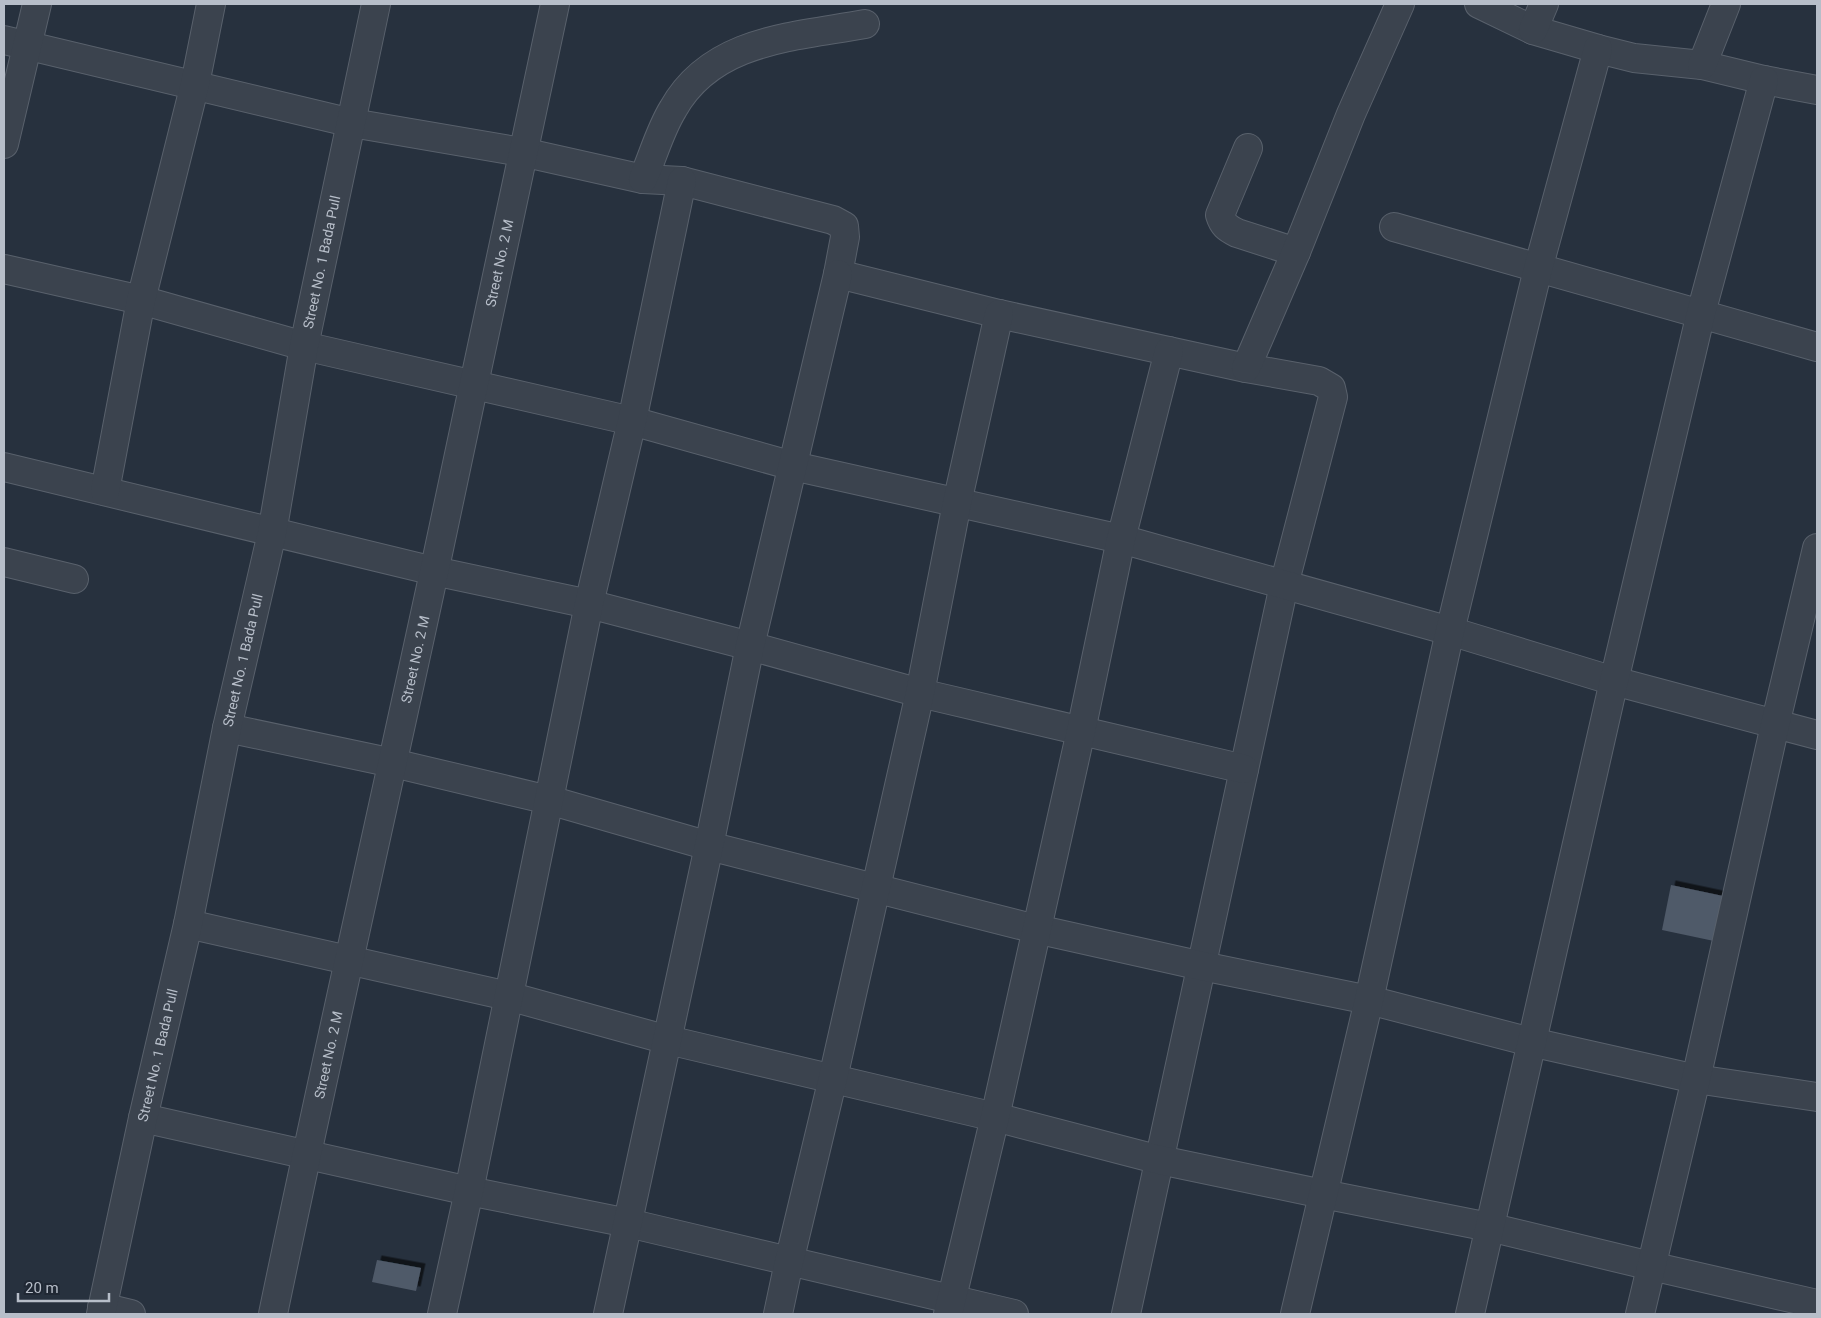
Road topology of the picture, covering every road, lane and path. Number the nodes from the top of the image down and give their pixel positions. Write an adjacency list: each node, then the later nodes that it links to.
1 (37, 4): 11 (street)
2 (211, 4): 15 (street)
3 (376, 4): 17 (street, Street No. 1 Bada Pull)
4 (556, 4): 20 (street, Street No. 2 M)
5 (1400, 4): 24 (street)
6 (1479, 4): 10 (street)
7 (1544, 4): 10 (street)
8 (1726, 4): 13 (street)
9 (865, 24): 21 (street)
10 (1533, 30): 12 (street)
11 (16, 43): 15 (street); 18 (street)
12 (1598, 49): 13 (street); 26 (street)
13 (1702, 65): 14 (street)
14 (1764, 80): 16 (street); 29 (street)
15 (195, 84): 17 (street); 28 (street)
16 (1817, 90)
17 (352, 123): 20 (street); 31 (street, Street No. 1 Bada Pull)
18 (4, 144)
19 (1248, 148): 24 (street)
20 (522, 152): 21 (street); 35 (street, Street No. 2 M)
21 (643, 179): 22 (street)
22 (682, 181): 27 (street); 36 (street)
23 (1394, 227): 26 (street)
24 (1296, 252): 34 (street)
25 (4, 269): 28 (street)
26 (1538, 269): 29 (street); 49 (street)
27 (838, 274): 30 (street); 38 (street)
28 (141, 300): 31 (street); 39 (street)
29 (1701, 313): 32 (street); 51 (street)
30 (1000, 314): 33 (street); 40 (street)
31 (304, 346): 35 (street); 41 (street, Street No. 1 Bada Pull)
32 (1817, 347)
33 (1169, 351): 34 (street); 42 (street)
34 (1246, 368): 47 (street)
35 (474, 384): 36 (street); 45 (street, Street No. 2 M)
36 (632, 421): 38 (street); 48 (street)
37 (4, 466): 39 (street)
38 (794, 466): 40 (street); 50 (street)
39 (105, 491): 41 (street)
40 (957, 503): 42 (street); 52 (street)
41 (272, 533): 45 (street); 54 (street, Street No. 1 Bada Pull)
42 (1121, 539): 47 (street); 55 (street)
43 (1817, 548): 53 (street)
44 (4, 562): 46 (street)
45 (434, 571): 48 (street); 57 (street, Street No. 2 M)
46 (74, 579)
47 (1284, 585): 49 (street); 58 (street)
48 (589, 604): 50 (street); 59 (street)
49 (1450, 632): 51 (street); 67 (street)
50 (750, 646): 52 (street); 60 (street)
51 (1614, 681): 53 (street); 69 (street)
52 (920, 693): 55 (street); 61 (street)
53 (1775, 725): 56 (street); 71 (street)
54 (227, 728): 57 (street); 62 (street, Street No. 1 Bada Pull)
55 (1081, 731): 58 (street); 63 (street)
56 (1817, 735)
57 (393, 763): 59 (street); 64 (street, Street No. 2 M)
58 (1244, 769): 65 (street)
59 (548, 800): 60 (street); 66 (street)
60 (709, 846): 61 (street); 68 (street)
61 (875, 889): 63 (street); 70 (street)
62 (188, 924): 64 (street); 74 (street, Street No. 1 Bada Pull)
63 (1036, 929): 65 (street); 73 (street)
64 (349, 961): 66 (street); 75 (street, Street No. 2 M)
65 (1202, 966): 67 (street); 76 (street)
66 (508, 996): 68 (street); 77 (street)
67 (1369, 1000): 69 (street); 78 (street)
68 (668, 1040): 70 (street); 79 (street)
69 (1531, 1042): 71 (street); 80 (street)
70 (833, 1078): 73 (street); 81 (street)
71 (1696, 1079): 72 (street); 82 (street)
72 (1817, 1097)
73 (995, 1117): 76 (street); 84 (street)
74 (143, 1118): 75 (street); 85 (street, Street No. 1 Bada Pull)
75 (306, 1155): 77 (street); 87 (street, Street No. 2 M)
76 (1160, 1160): 78 (street); 92 (street)
77 (469, 1191): 79 (street); 88 (street)
78 (1323, 1194): 80 (street); 93 (street)
79 (628, 1223): 81 (street); 89 (street)
80 (1490, 1227): 82 (street); 94 (street)
81 (789, 1262): 84 (street); 90 (street)
82 (1651, 1266): 83 (street); 95 (street)
83 (1817, 1304)
84 (949, 1307): 91 (street)
85 (102, 1311): 86 (street)
86 (131, 1314)
87 (273, 1314)
88 (442, 1314)
89 (608, 1314)
90 (778, 1314)
91 (1014, 1314)
92 (1126, 1314)
93 (1295, 1314)
94 (1470, 1314)
95 (1640, 1314)

